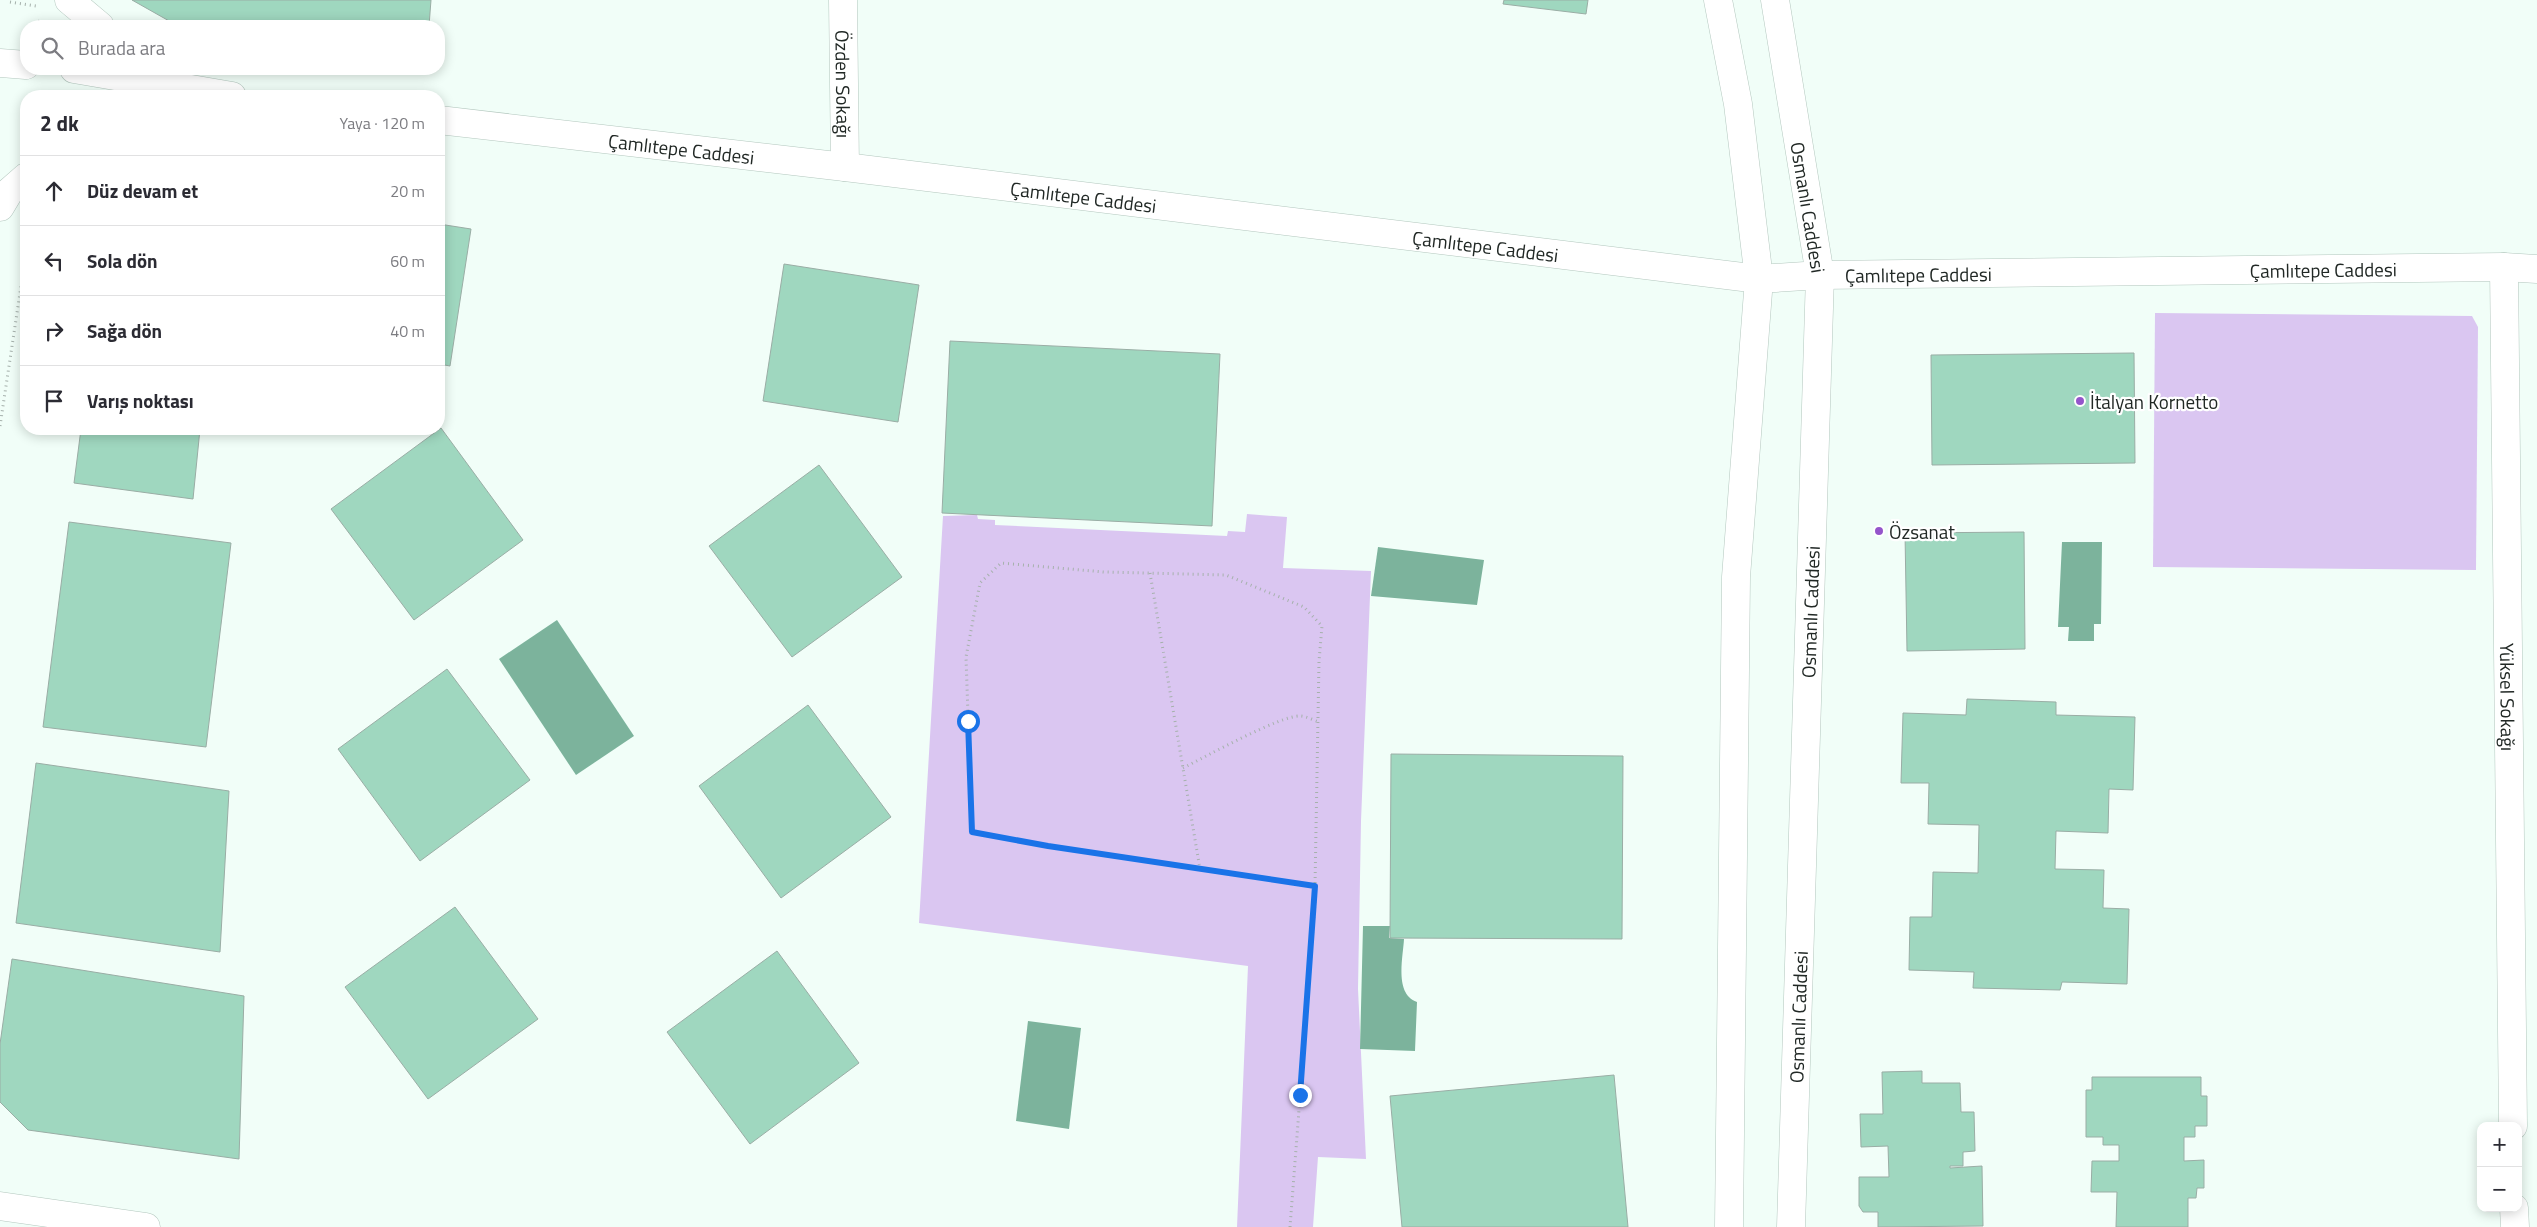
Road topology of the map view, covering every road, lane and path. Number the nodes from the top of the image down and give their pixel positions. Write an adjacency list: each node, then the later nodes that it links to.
1 (69, 0): 5 (street)
2 (843, 0): 14 (street, Özden Sokağı)
3 (1718, 0): 20 (street)
4 (1775, 0): 19 (street, Osmanlı Caddesi)
5 (93, 20)
6 (0, 63): 7 (street)
7 (20, 65)
8 (108, 75): 10 (street)
9 (162, 75): 10 (street)
10 (181, 88): 11 (street); 12 (street)
11 (174, 90)
12 (194, 90)
13 (445, 121): 14 (street, Çamlıtepe Caddesi)
14 (845, 167): 20 (street, Çamlıtepe Caddesi)
15 (20, 182): 16 (street)
16 (0, 207)
17 (2504, 267): 18 (street, Çamlıtepe Caddesi); 19 (street, Çamlıtepe Caddesi); 28 (street, Yüksel Sokağı)
18 (2537, 269)
19 (1820, 275): 20 (street, Çamlıtepe Caddesi); 34 (street, Osmanlı Caddesi)
20 (1759, 279): 33 (street)
21 (20, 293): 22 (path)
22 (0, 426)
23 (1150, 573): 24 (path); 25 (path); 26 (path)
24 (1318, 722): 25 (path); 27 (path)
25 (1183, 768): 26 (path)
26 (1200, 869): 27 (path)
27 (1315, 886): 32 (path)
28 (2514, 1122)
29 (0, 1206): 31 (street)
30 (2514, 1212): 35 (street)
31 (146, 1227)
32 (1290, 1227)
33 (1729, 1227)
34 (1791, 1227)
35 (2514, 1227)

